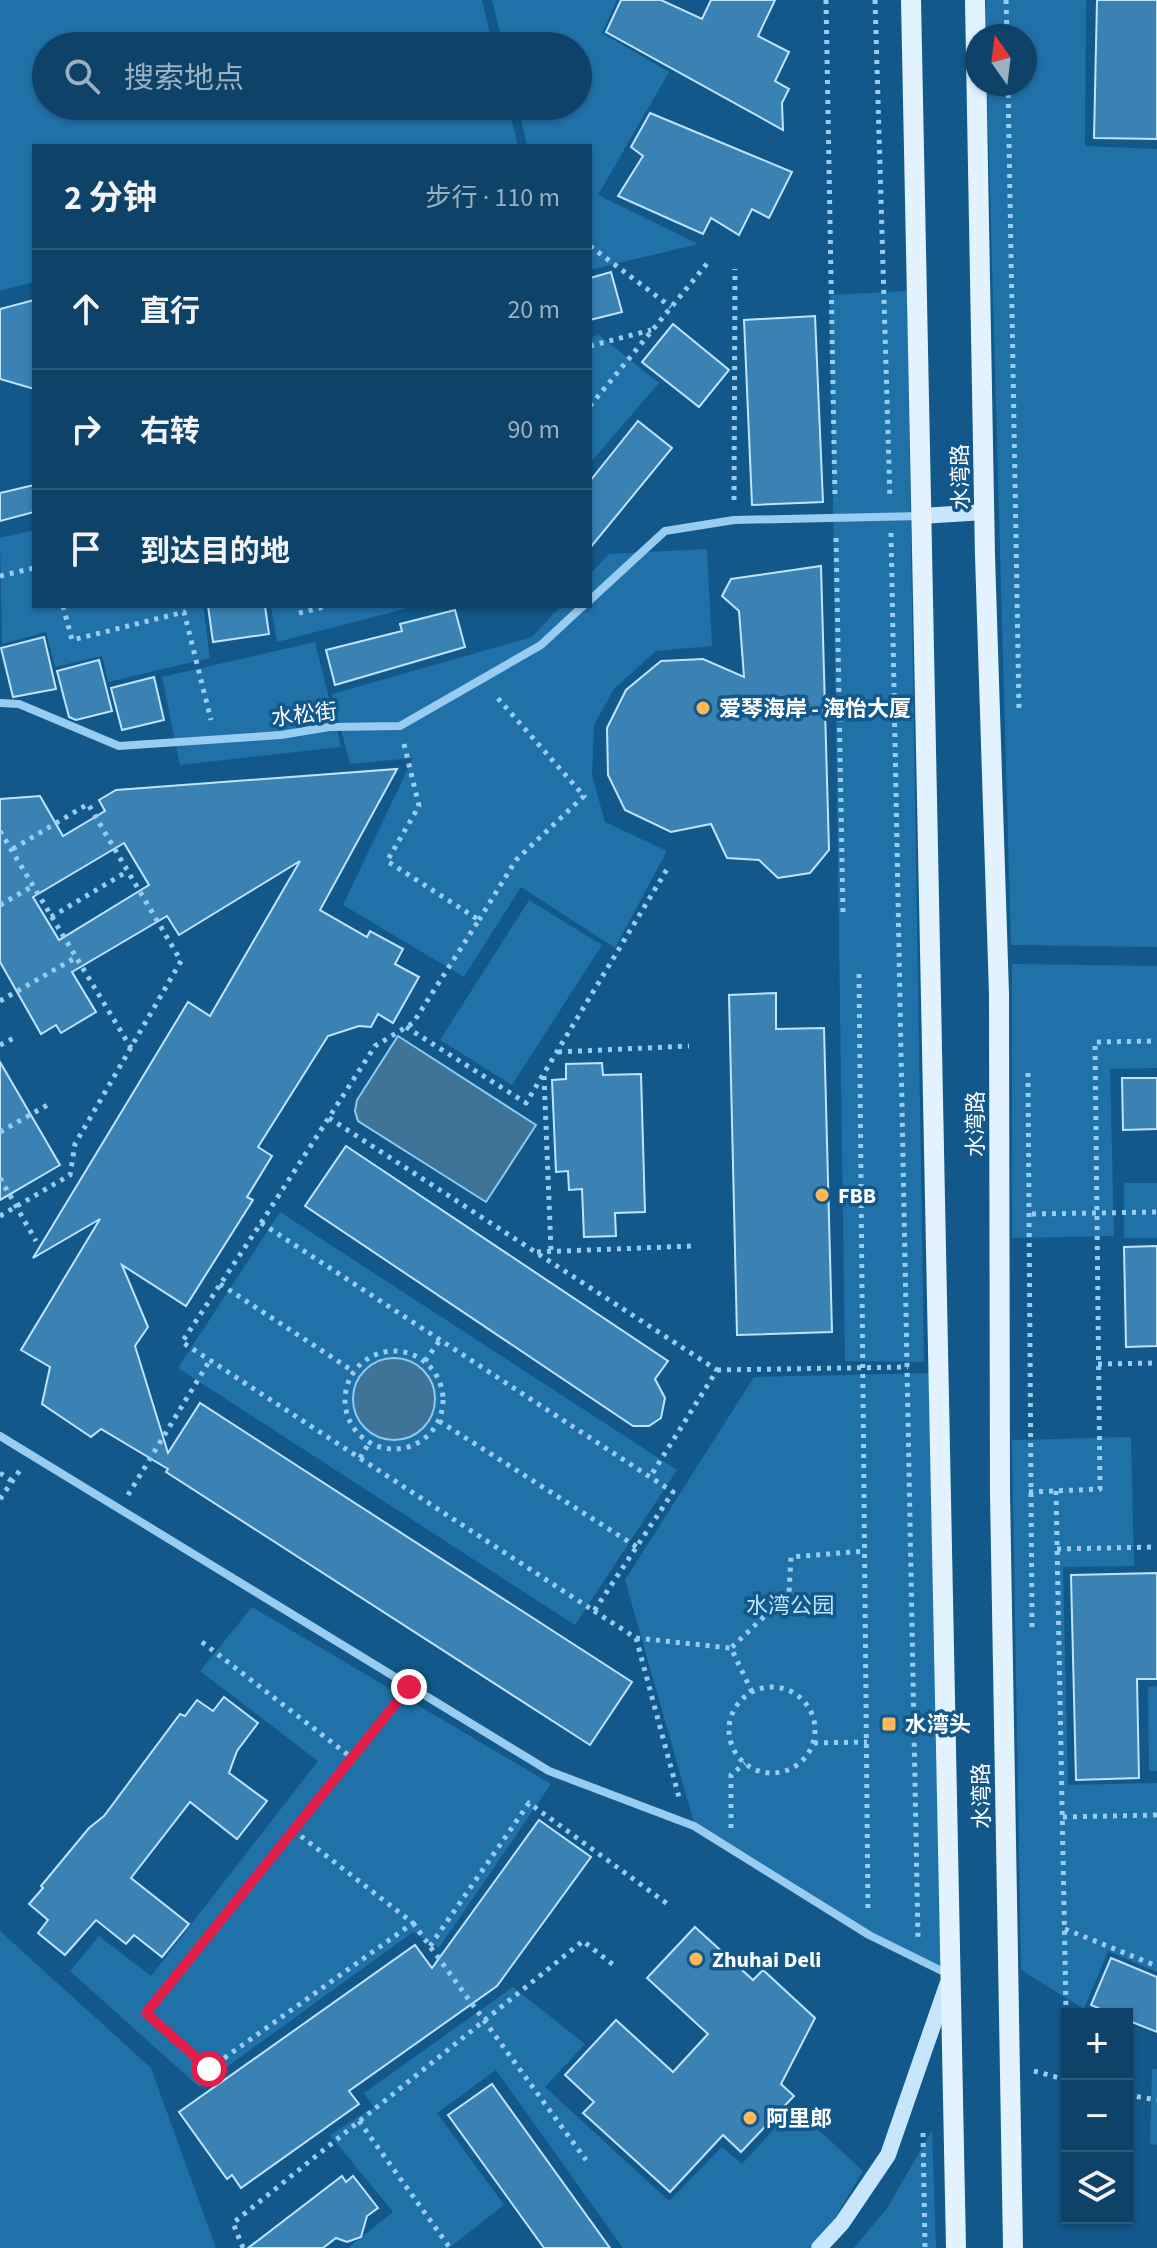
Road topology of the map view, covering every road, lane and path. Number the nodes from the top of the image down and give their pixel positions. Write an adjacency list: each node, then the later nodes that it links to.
1 (826, 0): 17 (path)
2 (875, 0): 16 (path)
3 (911, 0): 15 (main road, 水湾路)
4 (975, 0): 14 (main road, 水湾路)
5 (1006, 0): 6 (path)
6 (1007, 24)
7 (592, 248): 10 (path)
8 (710, 260): 10 (path)
9 (735, 269): 18 (path)
10 (671, 307): 11 (path)
11 (653, 330): 12 (path); 13 (path)
12 (592, 345)
13 (592, 404)
14 (985, 512): 15 (street); 57 (main road, 水湾路)
15 (921, 516): 16 (street); 71 (main road, 水湾路)
16 (890, 517): 17 (street); 70 (path)
17 (835, 518): 18 (street); 36 (path)
18 (734, 520): 21 (street)
19 (32, 568): 20 (path)
20 (0, 576)
21 (592, 598)
22 (64, 608): 29 (path)
23 (320, 608): 25 (path)
24 (581, 608): 26 (street, 水松街)
25 (299, 613)
26 (481, 680): 28 (street, 水松街); 38 (path)
27 (0, 703): 29 (street, 水松街)
28 (400, 726): 29 (street, 水松街); 38 (path)
29 (216, 740)
30 (0, 831): 31 (path)
31 (11, 850): 33 (path); 34 (path)
32 (669, 866): 48 (path)
33 (128, 871): 37 (path); 47 (path)
34 (33, 886): 35 (path); 37 (path)
35 (0, 905)
36 (843, 913)
37 (51, 917): 39 (path)
38 (479, 920): 42 (path)
39 (75, 958): 41 (path); 47 (path)
40 (859, 974): 72 (path)
41 (0, 1001)
42 (406, 1027): 49 (path); 51 (path)
43 (14, 1038): 45 (path)
44 (1157, 1041): 56 (path)
45 (0, 1045)
46 (689, 1046): 48 (path)
47 (131, 1048): 54 (path)
48 (557, 1053): 49 (path)
49 (544, 1073): 62 (path)
50 (51, 1103): 52 (path)
51 (329, 1118): 59 (path); 63 (path)
52 (0, 1132)
53 (0, 1178): 54 (path)
54 (17, 1207): 58 (path); 60 (path)
55 (1157, 1212): 56 (path)
56 (1095, 1213): 57 (path); 69 (path)
57 (999, 1215): 84 (main road, 水湾路)
58 (0, 1216)
59 (261, 1223): 64 (path); 65 (path)
60 (36, 1241)
61 (693, 1246): 62 (path)
62 (551, 1251): 63 (path)
63 (536, 1252): 73 (path)
64 (220, 1284): 66 (path); 74 (path)
65 (440, 1340): 67 (path); 81 (path)
66 (210, 1360): 79 (path); 86 (path)
67 (425, 1361): 74 (path); 75 (path)
68 (1157, 1363): 69 (path)
69 (1098, 1364): 83 (path)
70 (905, 1367): 71 (path); 72 (path); 111 (path)
71 (936, 1367): 114 (main road, 水湾路)
72 (863, 1368): 73 (path); 90 (path)
73 (717, 1370): 81 (path)
74 (353, 1371): 77 (path)
75 (439, 1421): 77 (path); 87 (path)
76 (0, 1436): 78 (street)
77 (369, 1443): 79 (path)
78 (30, 1454): 82 (path); 86 (street)
79 (360, 1458): 91 (path)
80 (0, 1473): 82 (path)
81 (650, 1477): 87 (path)
82 (12, 1481): 85 (path)
83 (1056, 1491): 84 (path); 89 (path)
84 (1000, 1493): 127 (main road, 水湾路)
85 (0, 1499)
86 (119, 1509): 95 (street)
87 (637, 1547): 91 (path)
88 (1157, 1547): 89 (path)
89 (1057, 1549): 102 (path)
90 (865, 1551): 94 (path); 97 (path)
91 (594, 1611): 92 (path)
92 (636, 1638): 94 (path); 103 (path)
93 (202, 1642): 99 (path)
94 (731, 1648): 96 (path)
95 (409, 1687): 99 (path); 103 (street)
96 (752, 1692): 98 (path); 100 (path)
97 (867, 1742): 98 (path); 109 (path)
98 (814, 1743): 100 (path)
99 (352, 1758): 104 (path)
100 (745, 1763): 105 (path)
101 (1157, 1815): 102 (path)
102 (1063, 1817): 108 (path)
103 (686, 1823): 105 (street)
104 (293, 1830): 107 (path); 107 (path)
105 (731, 1849): 109 (street)
106 (669, 1905): 110 (path)
107 (413, 1923): 110 (path)
108 (1065, 1929): 112 (path); 115 (path)
109 (869, 1935): 111 (street)
110 (430, 1946): 116 (path)
111 (918, 1960): 114 (street)
112 (1157, 1966)
113 (616, 1967): 116 (path)
114 (950, 1976): 124 (street, 水湾路); 126 (main road, 水湾路)
115 (1066, 2008)
116 (485, 2019): 119 (path); 121 (path)
117 (1133, 2096): 118 (path)
118 (1157, 2100)
119 (359, 2121): 122 (path); 123 (path)
120 (923, 2125): 125 (path)
121 (586, 2160)
122 (243, 2248)
123 (450, 2248)
124 (819, 2248)
125 (925, 2248)
126 (956, 2248)
127 (1013, 2248)

